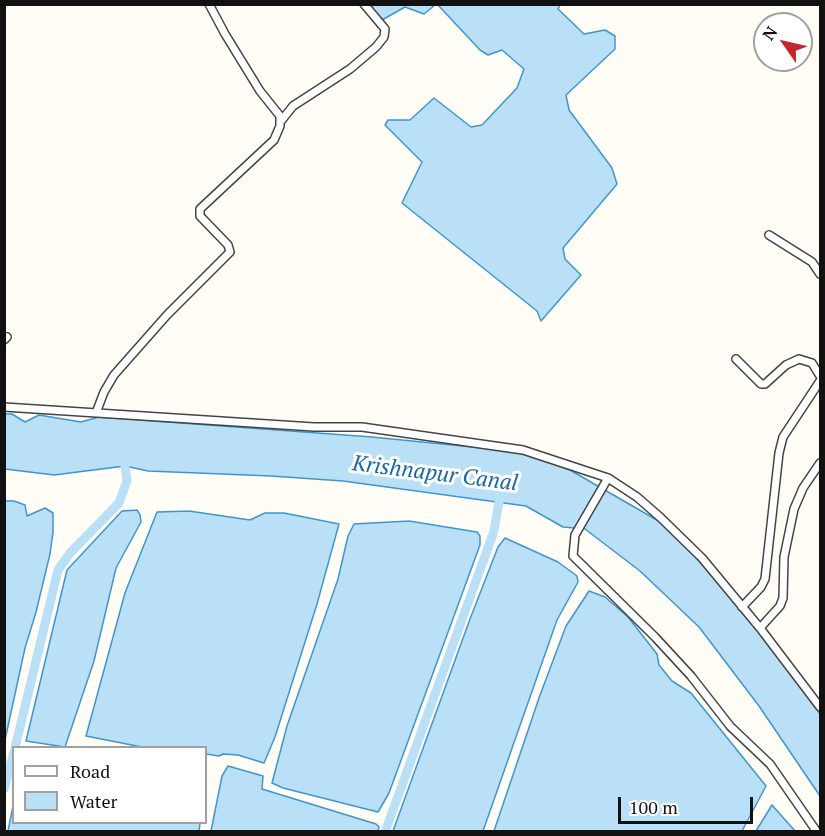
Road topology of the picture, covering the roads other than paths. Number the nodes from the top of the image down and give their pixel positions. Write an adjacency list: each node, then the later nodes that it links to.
1 (209, 4): 3 (street)
2 (364, 4): 3 (street)
3 (281, 121): 10 (street)
4 (770, 235): 5 (street)
5 (820, 274)
6 (736, 359): 7 (street)
7 (820, 376)
8 (820, 381): 13 (street)
9 (4, 407): 10 (street)
10 (96, 413): 12 (street)
11 (820, 463): 14 (street)
12 (608, 477): 13 (street); 16 (street)
13 (742, 607): 14 (street)
14 (760, 628): 15 (street)
15 (820, 707)
16 (817, 831)

